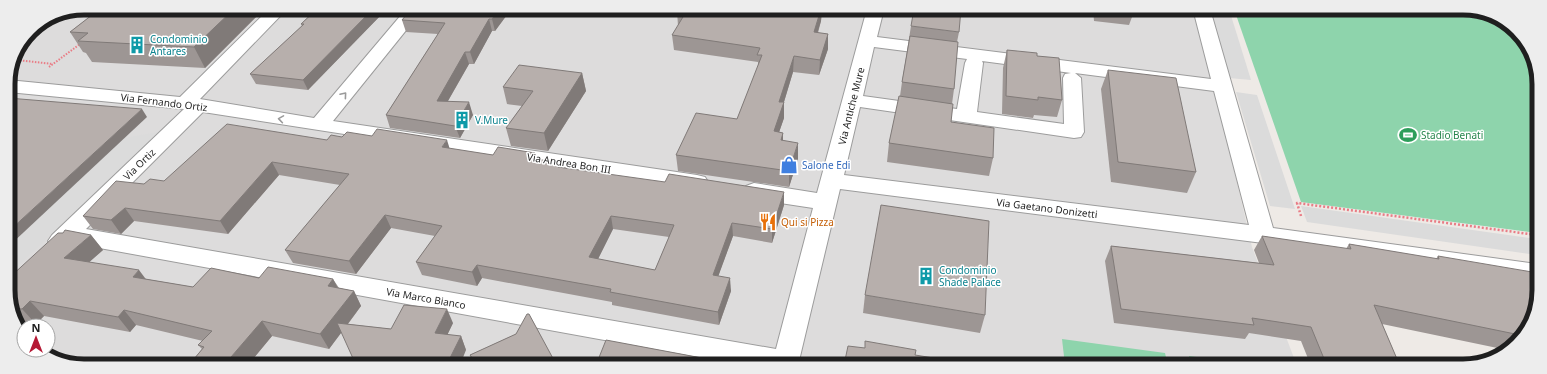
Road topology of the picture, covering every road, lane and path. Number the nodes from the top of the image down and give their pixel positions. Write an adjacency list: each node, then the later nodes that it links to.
1 (274, 15): 15 (street, Via Ortiz)
2 (410, 15): 17 (street, one-way to 2)
3 (874, 15): 6 (street, Via Antiche Mure)
4 (1202, 15): 12 (street)
5 (84, 40): 9 (path)
6 (867, 41): 12 (street); 14 (street, Via Antiche Mure)
7 (19, 60): 9 (path)
8 (974, 63): 16 (street)
9 (54, 64): 10 (path)
10 (44, 72)
11 (1072, 78): 16 (street)
12 (1220, 86): 21 (street)
13 (15, 87): 15 (street, Via Fernando Ortiz)
14 (852, 100): 16 (street); 18 (street, Via Antiche Mure)
15 (192, 104): 17 (street, Via Fernando Ortiz, one-way to 15); 20 (street, Via Ortiz)
16 (966, 117)
17 (319, 126): 18 (street, Via Andrea Bon III)
18 (829, 191): 21 (street, Via Gaetano Donizetti); 26 (street, Via Antiche Mure)
19 (1297, 203): 22 (path)
20 (67, 234): 23 (street, Via Ortiz); 25 (street, Via Marco Bianco)
21 (1263, 234): 24 (street, Via Gaetano Donizetti)
22 (1532, 234)
23 (44, 255)
24 (1532, 272)
25 (763, 359)
26 (786, 359)

